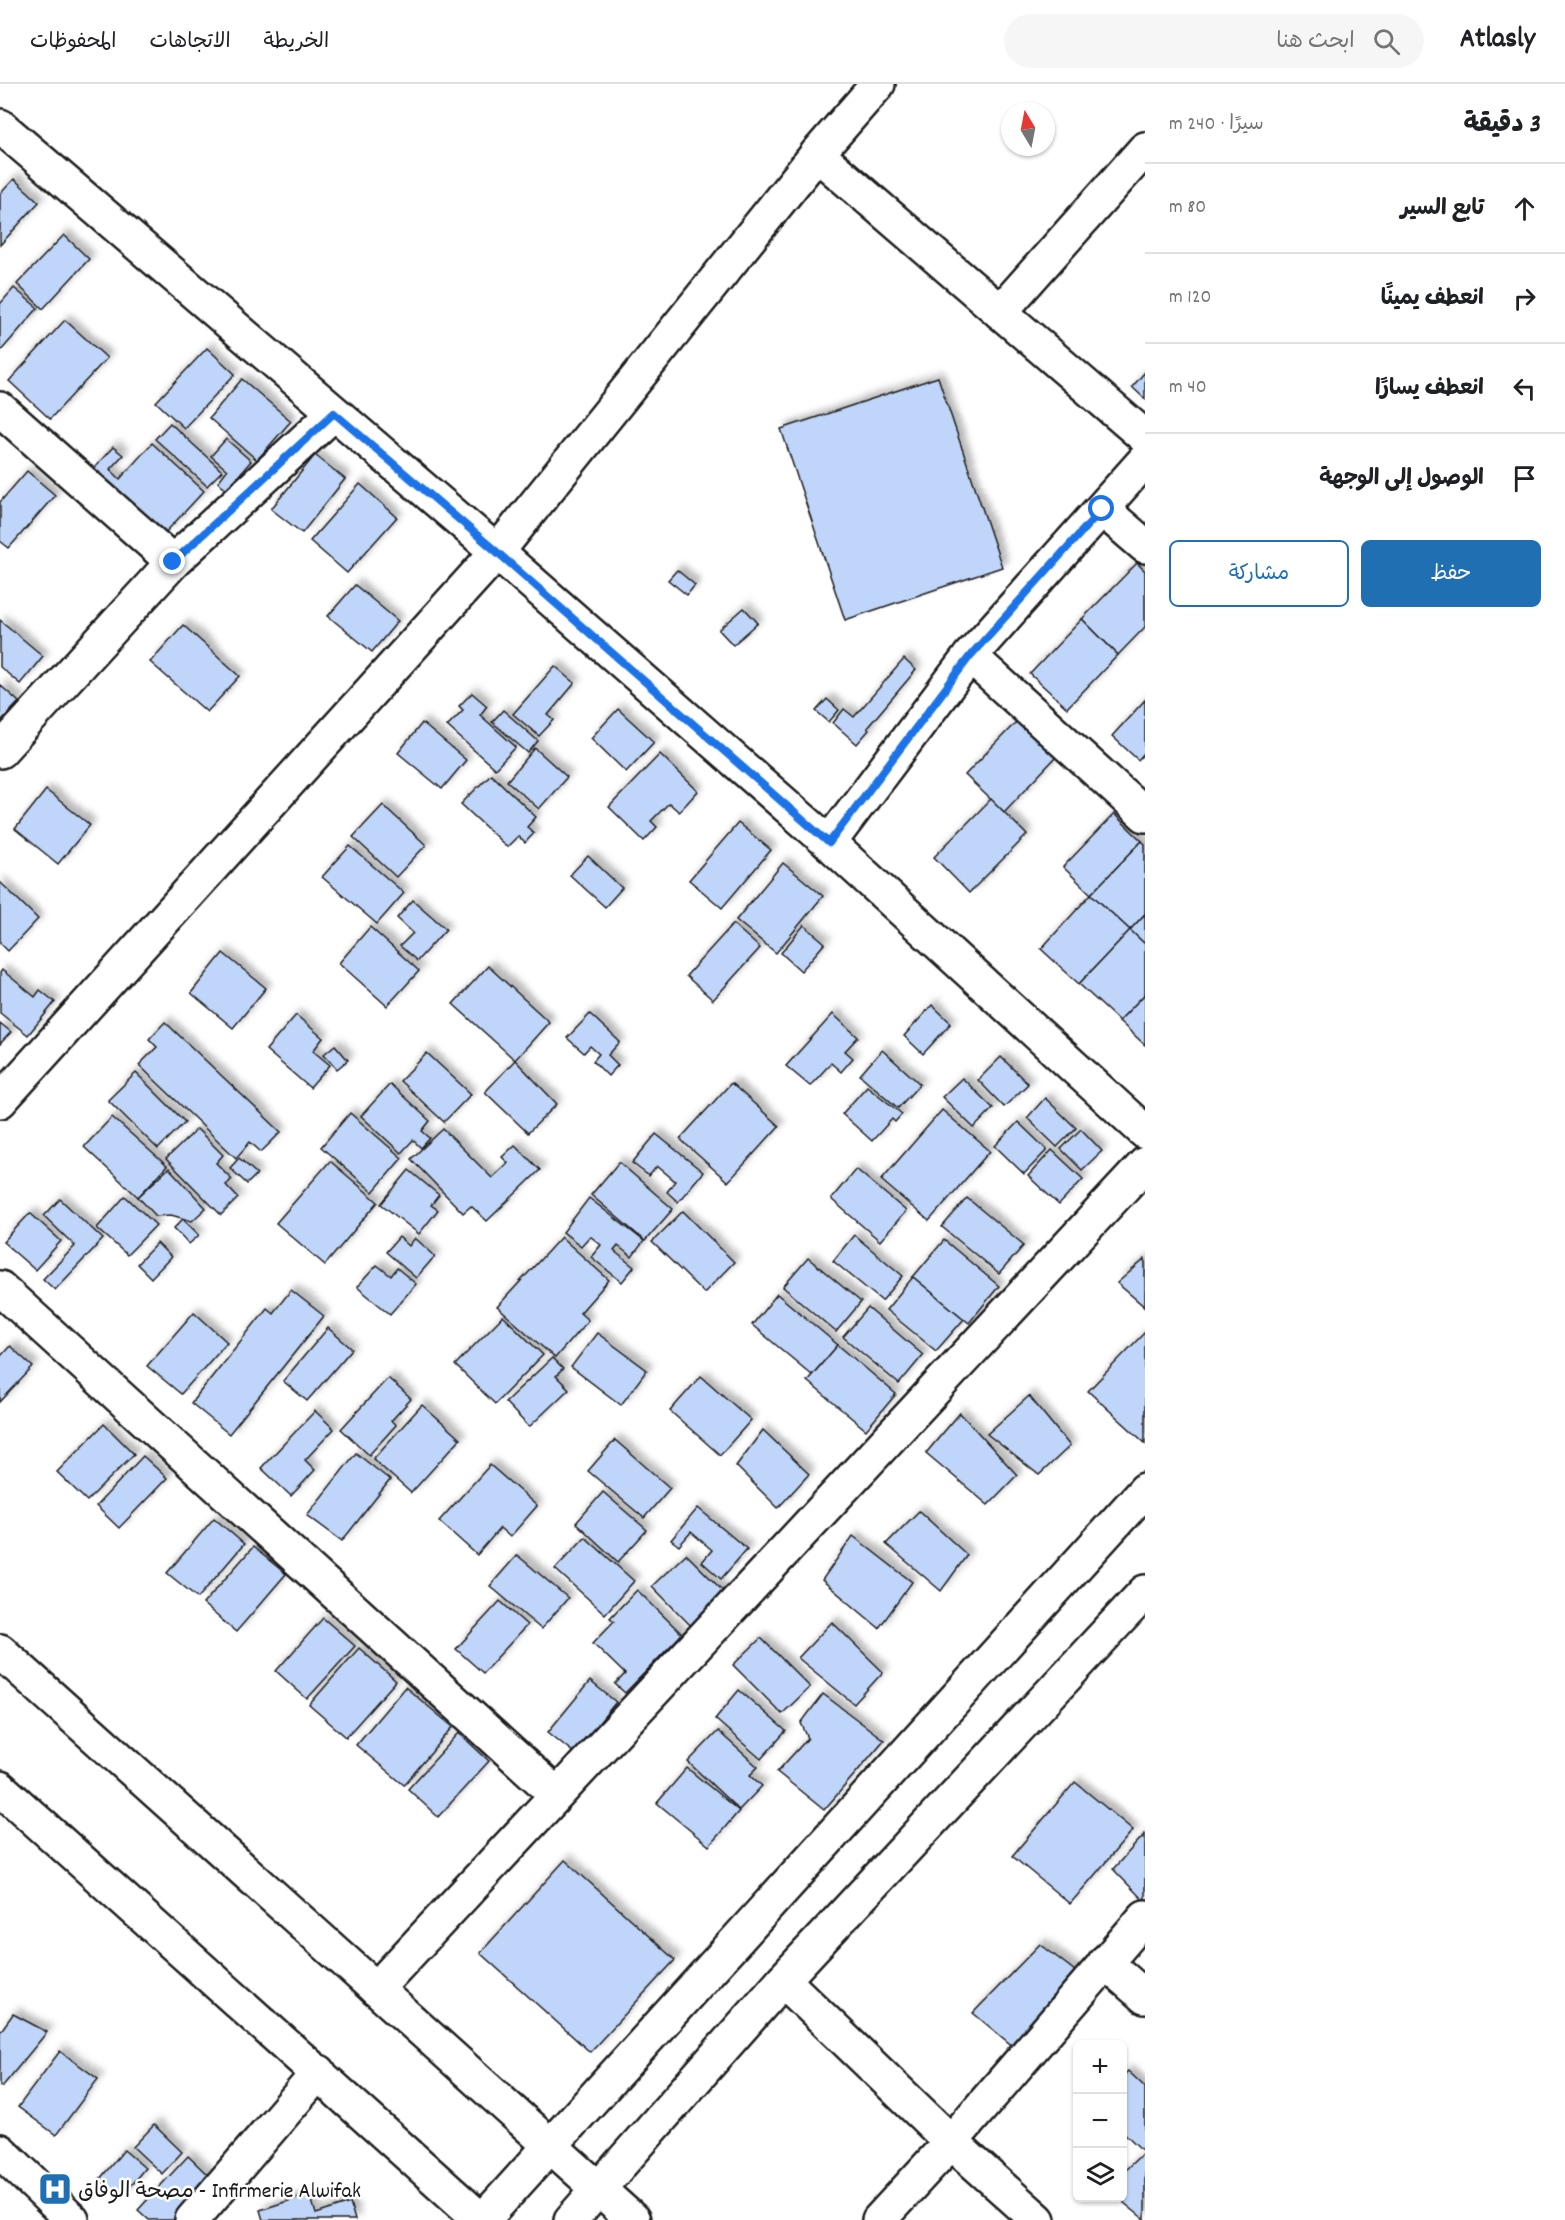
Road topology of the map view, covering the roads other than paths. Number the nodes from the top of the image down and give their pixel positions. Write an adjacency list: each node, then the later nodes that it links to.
1 (878, 84): 4 (street)
2 (0, 126): 7 (street)
3 (1145, 149): 5 (street)
4 (817, 154): 5 (street); 12 (street)
5 (1000, 312): 8 (street)
6 (0, 410): 13 (street)
7 (334, 413): 12 (street); 13 (street)
8 (1145, 437)
9 (1145, 460): 10 (street)
10 (1102, 509): 11 (street); 14 (street)
11 (1145, 546)
12 (497, 552): 17 (street); 18 (street)
13 (173, 562): 15 (street)
14 (970, 656): 16 (street); 17 (street)
15 (0, 752)
16 (1145, 815)
17 (829, 843): 19 (street)
18 (0, 1101)
19 (1145, 1132)
20 (1145, 1164): 26 (street)
21 (0, 1288): 26 (street)
22 (1145, 1490): 34 (street)
23 (1145, 1592): 29 (street)
24 (0, 1651): 30 (street)
25 (0, 1788): 32 (street)
26 (556, 1794): 30 (street)
27 (1145, 1917): 28 (street)
28 (1105, 1962): 31 (street); 33 (street)
29 (783, 1980): 33 (street); 36 (street)
30 (376, 1989): 34 (street)
31 (1145, 1997)
32 (319, 2073): 38 (street); 39 (street)
33 (951, 2142): 42 (street); 43 (street)
34 (549, 2145): 36 (street); 39 (street)
35 (0, 2151): 37 (street)
36 (598, 2189): 40 (street); 41 (street)
37 (72, 2220)
38 (192, 2220)
39 (482, 2220)
40 (571, 2220)
41 (633, 2220)
42 (879, 2220)
43 (1038, 2220)

